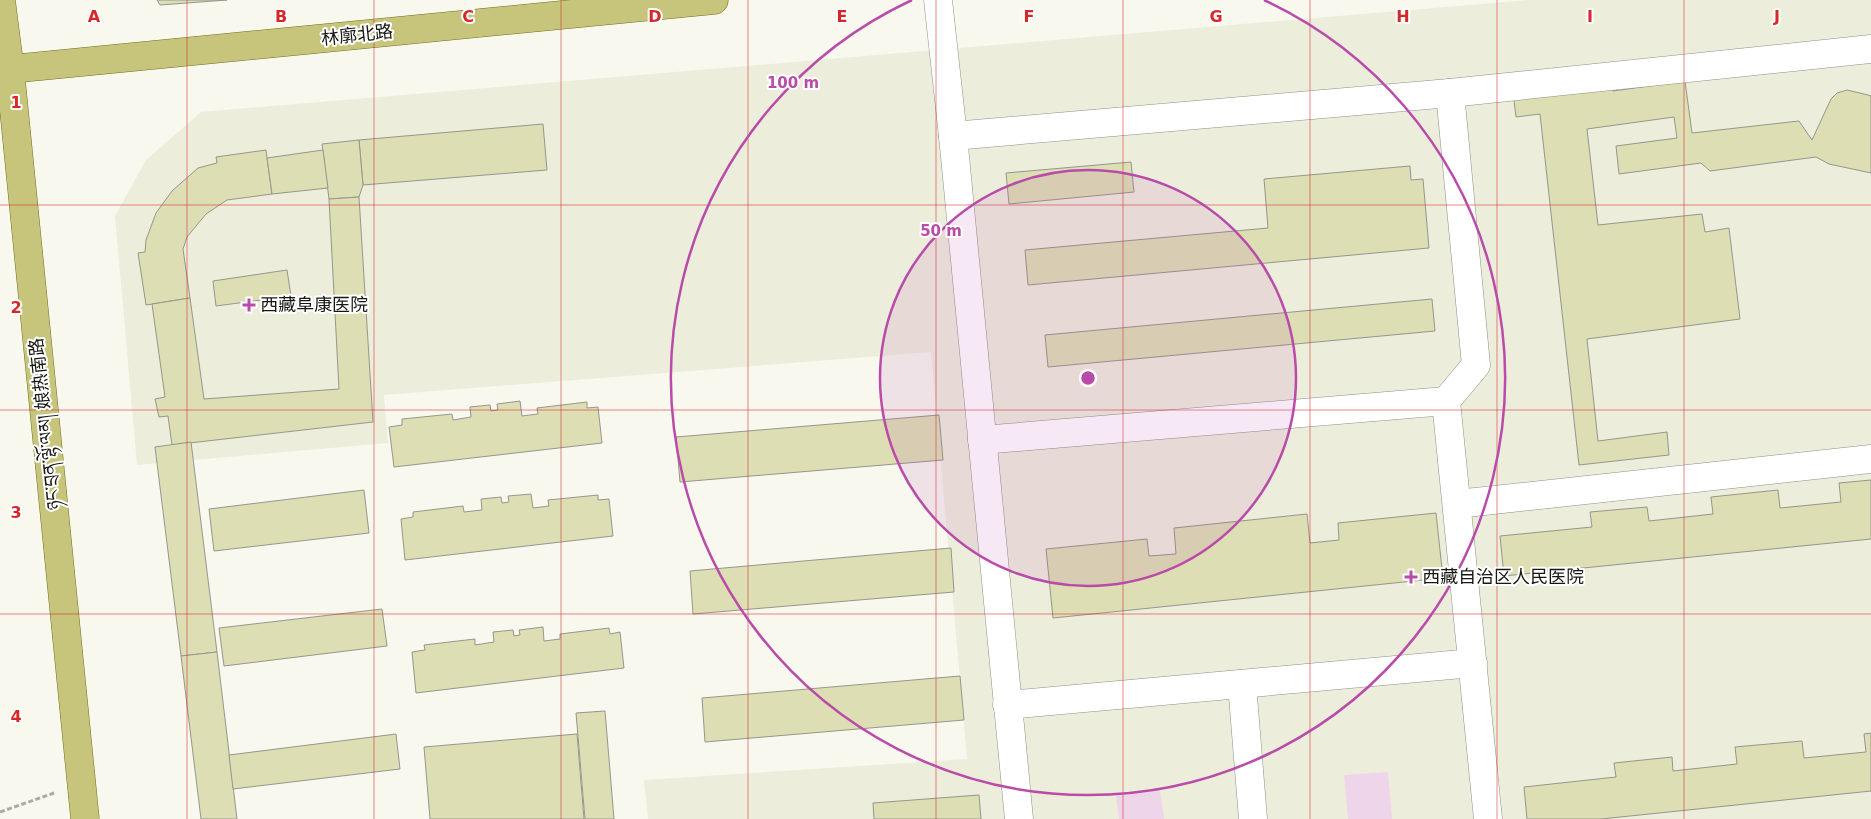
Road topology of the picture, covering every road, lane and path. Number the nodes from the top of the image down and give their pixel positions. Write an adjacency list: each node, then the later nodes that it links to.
1 (1, 0): 5 (main road, ཉང་བྲན་ལྷོ་ལམ། 娘热南路)
2 (714, 0): 5 (main road, 林廓北路)
3 (938, 0): 7 (lane)
4 (1871, 49): 6 (lane)
5 (5, 70): 15 (main road, ཉང་བྲན་ལྷོ་ལམ། 娘热南路)
6 (1450, 93): 7 (lane); 8 (lane)
7 (953, 136): 9 (lane)
8 (1446, 401): 9 (lane); 11 (lane)
9 (982, 440): 14 (lane)
10 (1871, 459): 11 (lane)
11 (1457, 504): 12 (lane)
12 (1472, 663): 13 (lane); 20 (lane)
13 (1242, 684): 14 (lane); 19 (lane)
14 (1007, 705): 18 (lane)
15 (80, 784): 16 (path); 17 (main road, ཉང་བྲན་ལྷོ་ལམ། 娘热南路)
16 (0, 812)
17 (84, 819)
18 (1019, 819)
19 (1253, 819)
20 (1488, 819)

